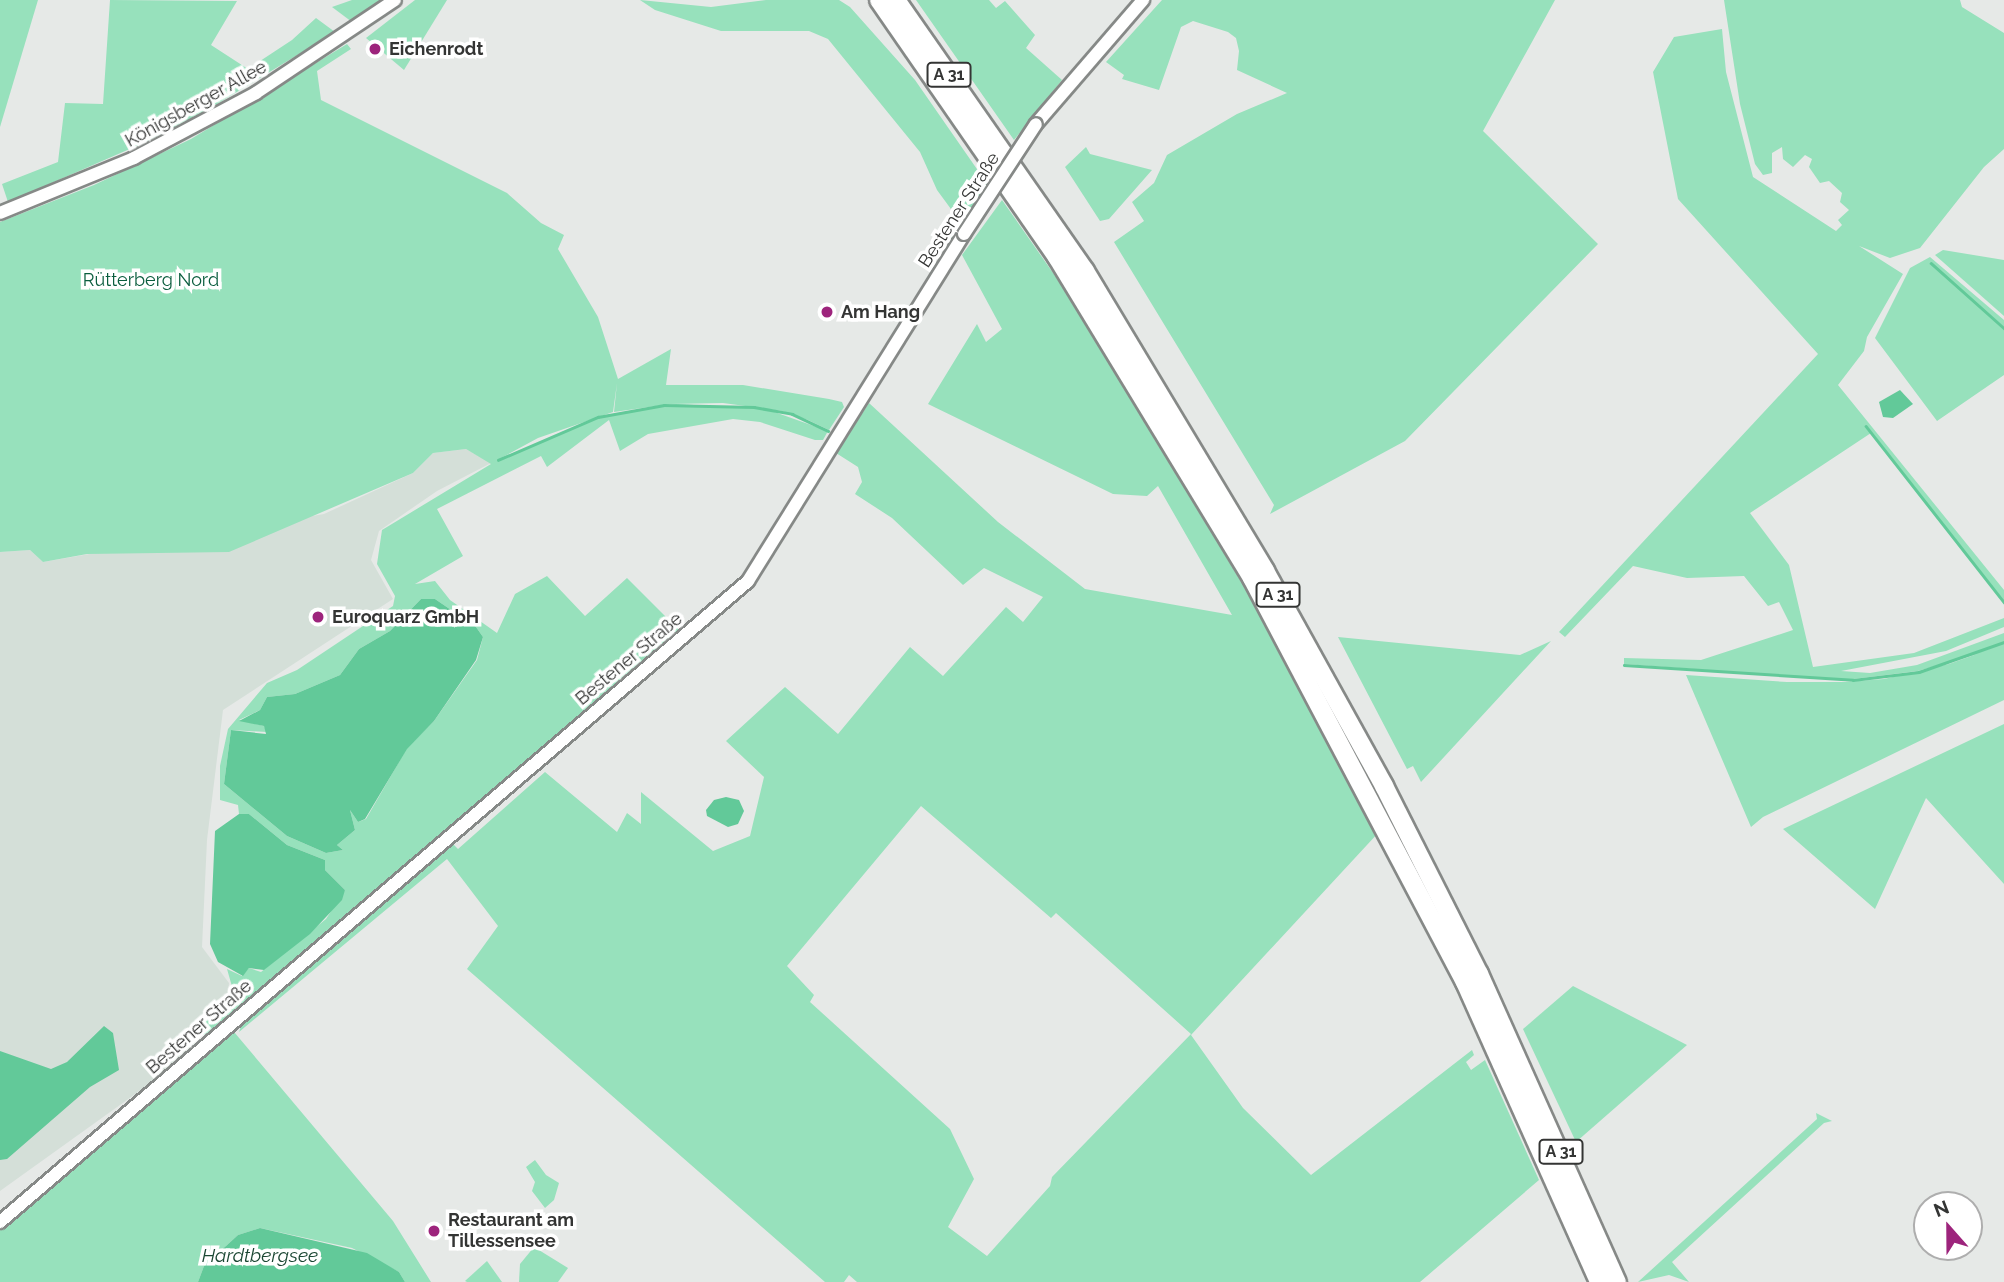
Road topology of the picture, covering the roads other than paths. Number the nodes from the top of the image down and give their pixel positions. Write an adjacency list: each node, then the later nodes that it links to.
1 (395, 0): 7 (street, Königsberger Allee)
2 (863, 0): 6 (highway)
3 (878, 0): 6 (highway, A 31)
4 (897, 0): 10 (highway, A 31)
5 (1143, 0): 8 (street, Bestener Straße, bridge)
6 (951, 101): 9 (highway, A 31)
7 (0, 213)
8 (0, 1223)
9 (1600, 1282)
10 (1617, 1282)

